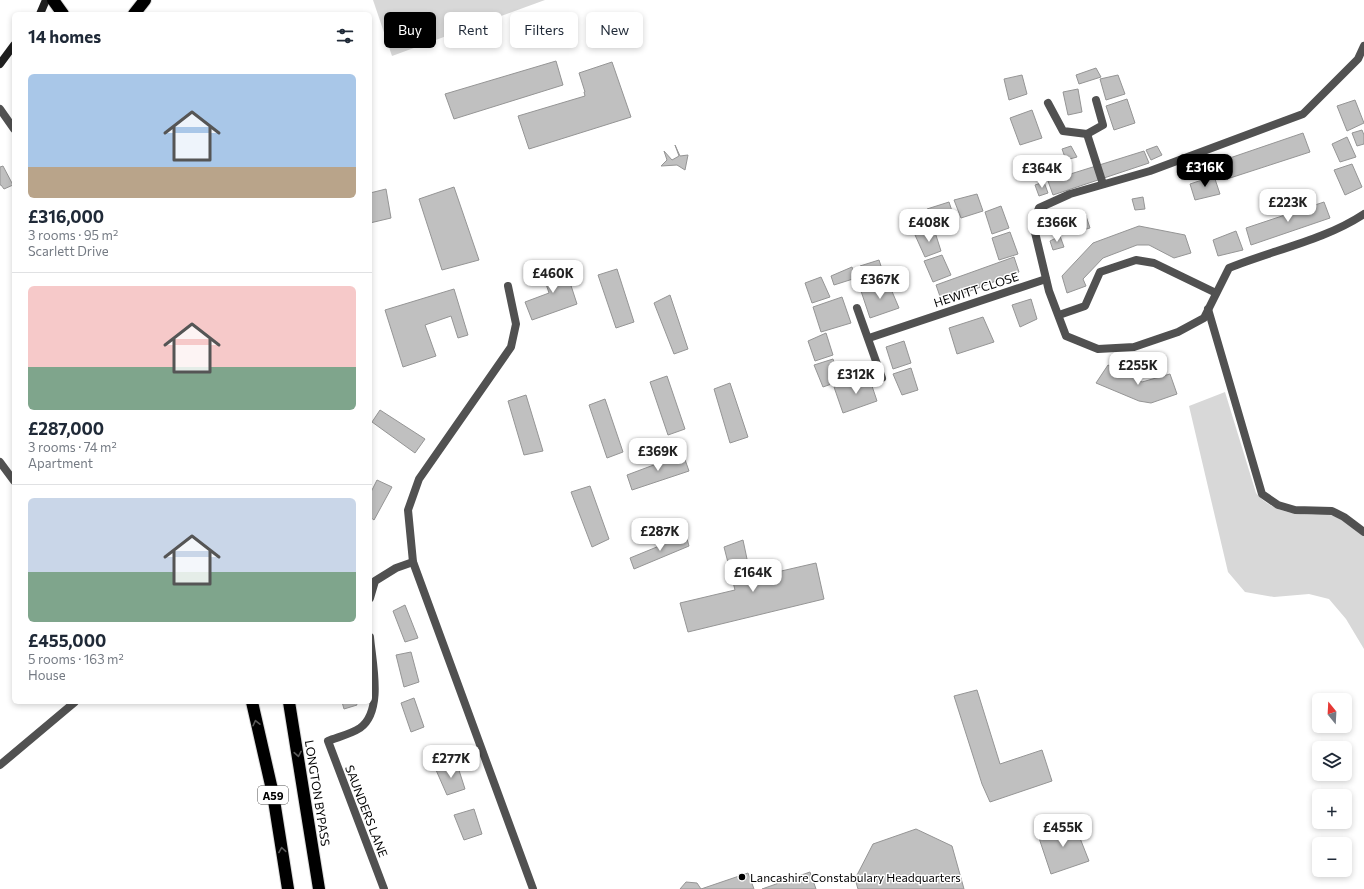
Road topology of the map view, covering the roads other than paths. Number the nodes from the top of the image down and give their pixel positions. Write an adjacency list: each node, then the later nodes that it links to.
1 (46, 0): 4 (street)
2 (53, 0): 5 (highway)
3 (146, 0): 6 (highway); 7 (highway)
4 (41, 12)
5 (62, 12)
6 (136, 12)
7 (144, 12)
8 (1364, 46): 16 (street)
9 (12, 48): 10 (street)
10 (0, 64)
11 (1096, 100): 15 (street)
12 (1048, 103): 15 (street)
13 (0, 109): 14 (street)
14 (12, 126)
15 (1087, 134): 16 (street)
16 (1103, 184): 18 (street)
17 (1364, 214): 20 (street)
18 (1046, 279): 23 (street); 24 (street, HEWITT CLOSE)
19 (508, 286): 29 (street)
20 (1216, 293): 22 (street); 23 (street)
21 (857, 308): 24 (street)
22 (1208, 309): 23 (street); 28 (street)
23 (1058, 316)
24 (869, 338): 25 (street)
25 (882, 378)
26 (0, 462): 27 (street)
27 (12, 478)
28 (1364, 532)
29 (413, 562): 30 (street); 39 (street)
30 (372, 591)
31 (372, 659): 38 (street, SAUNDERS LANE)
32 (73, 704): 35 (street)
33 (252, 704): 36 (highway, A59, one-way to 33)
34 (289, 704): 37 (highway, LONGTON BYPASS / A59, one-way to 37)
35 (0, 765)
36 (288, 889)
37 (319, 889)
38 (384, 889)
39 (533, 889)

